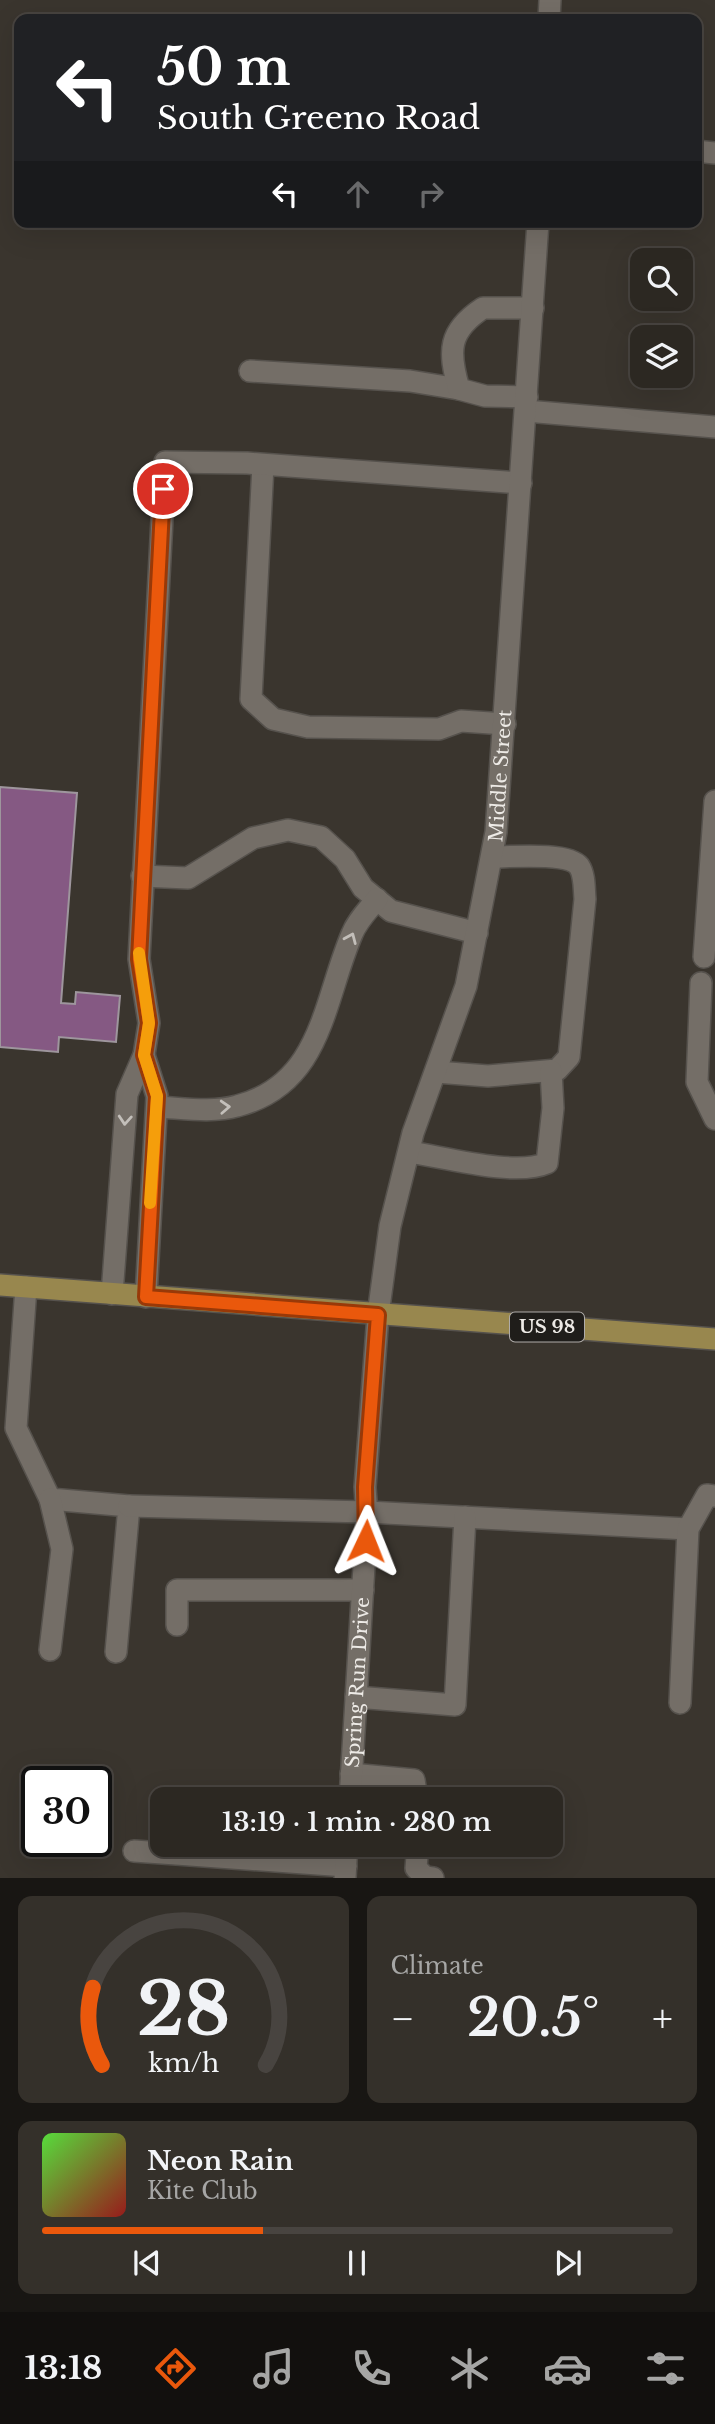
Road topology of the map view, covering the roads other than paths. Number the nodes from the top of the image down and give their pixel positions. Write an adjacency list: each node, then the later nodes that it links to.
1 (538, 228): 2 (street, Middle Street)
2 (533, 308): 4 (street); 5 (street, Middle Street)
3 (250, 371): 4 (street)
4 (459, 389): 5 (street)
5 (526, 404): 6 (street); 8 (street, Middle Street)
6 (715, 427)
7 (263, 465): 8 (street); 9 (street); 12 (street)
8 (521, 483): 9 (street, Middle Street)
9 (505, 724): 11 (street, Middle Street)
10 (715, 801): 15 (street)
11 (492, 857): 14 (street, Middle Street); 18 (street)
12 (142, 876): 13 (street); 17 (street)
13 (377, 899): 14 (street); 20 (street, one-way to 13)
14 (477, 933): 19 (street, Middle Street)
15 (704, 957)
16 (701, 983): 21 (street)
17 (144, 1055): 20 (street); 25 (street, one-way to 25)
18 (551, 1071): 19 (street); 22 (street)
19 (436, 1072): 22 (street, Middle Street)
20 (157, 1107): 26 (street)
21 (715, 1119)
22 (408, 1152): 27 (street, Middle Street)
23 (0, 1285): 24 (main road, US 98)
24 (26, 1287): 25 (main road, US 98); 30 (street)
25 (112, 1294): 26 (main road, US 98)
26 (146, 1297): 27 (main road, US 98)
27 (378, 1315): 28 (main road, US 98); 32 (street, Spring Run Drive)
28 (715, 1339)
29 (715, 1496): 34 (street)
30 (50, 1499): 31 (street); 37 (street)
31 (129, 1506): 32 (street); 38 (street)
32 (367, 1512): 33 (street); 35 (street, Spring Run Drive)
33 (465, 1517): 34 (street); 39 (street)
34 (688, 1529): 40 (street)
35 (362, 1590): 36 (street); 39 (street, Spring Run Drive)
36 (177, 1625)
37 (50, 1650)
38 (116, 1652)
39 (356, 1697): 41 (street, Spring Run Drive)
40 (680, 1703)
41 (351, 1774): 42 (street, Spring Run Drive); 43 (street)
42 (350, 1787)
43 (415, 1787)
44 (134, 1851): 46 (street)
45 (417, 1857): 47 (street)
46 (345, 1872)
47 (433, 1878)

